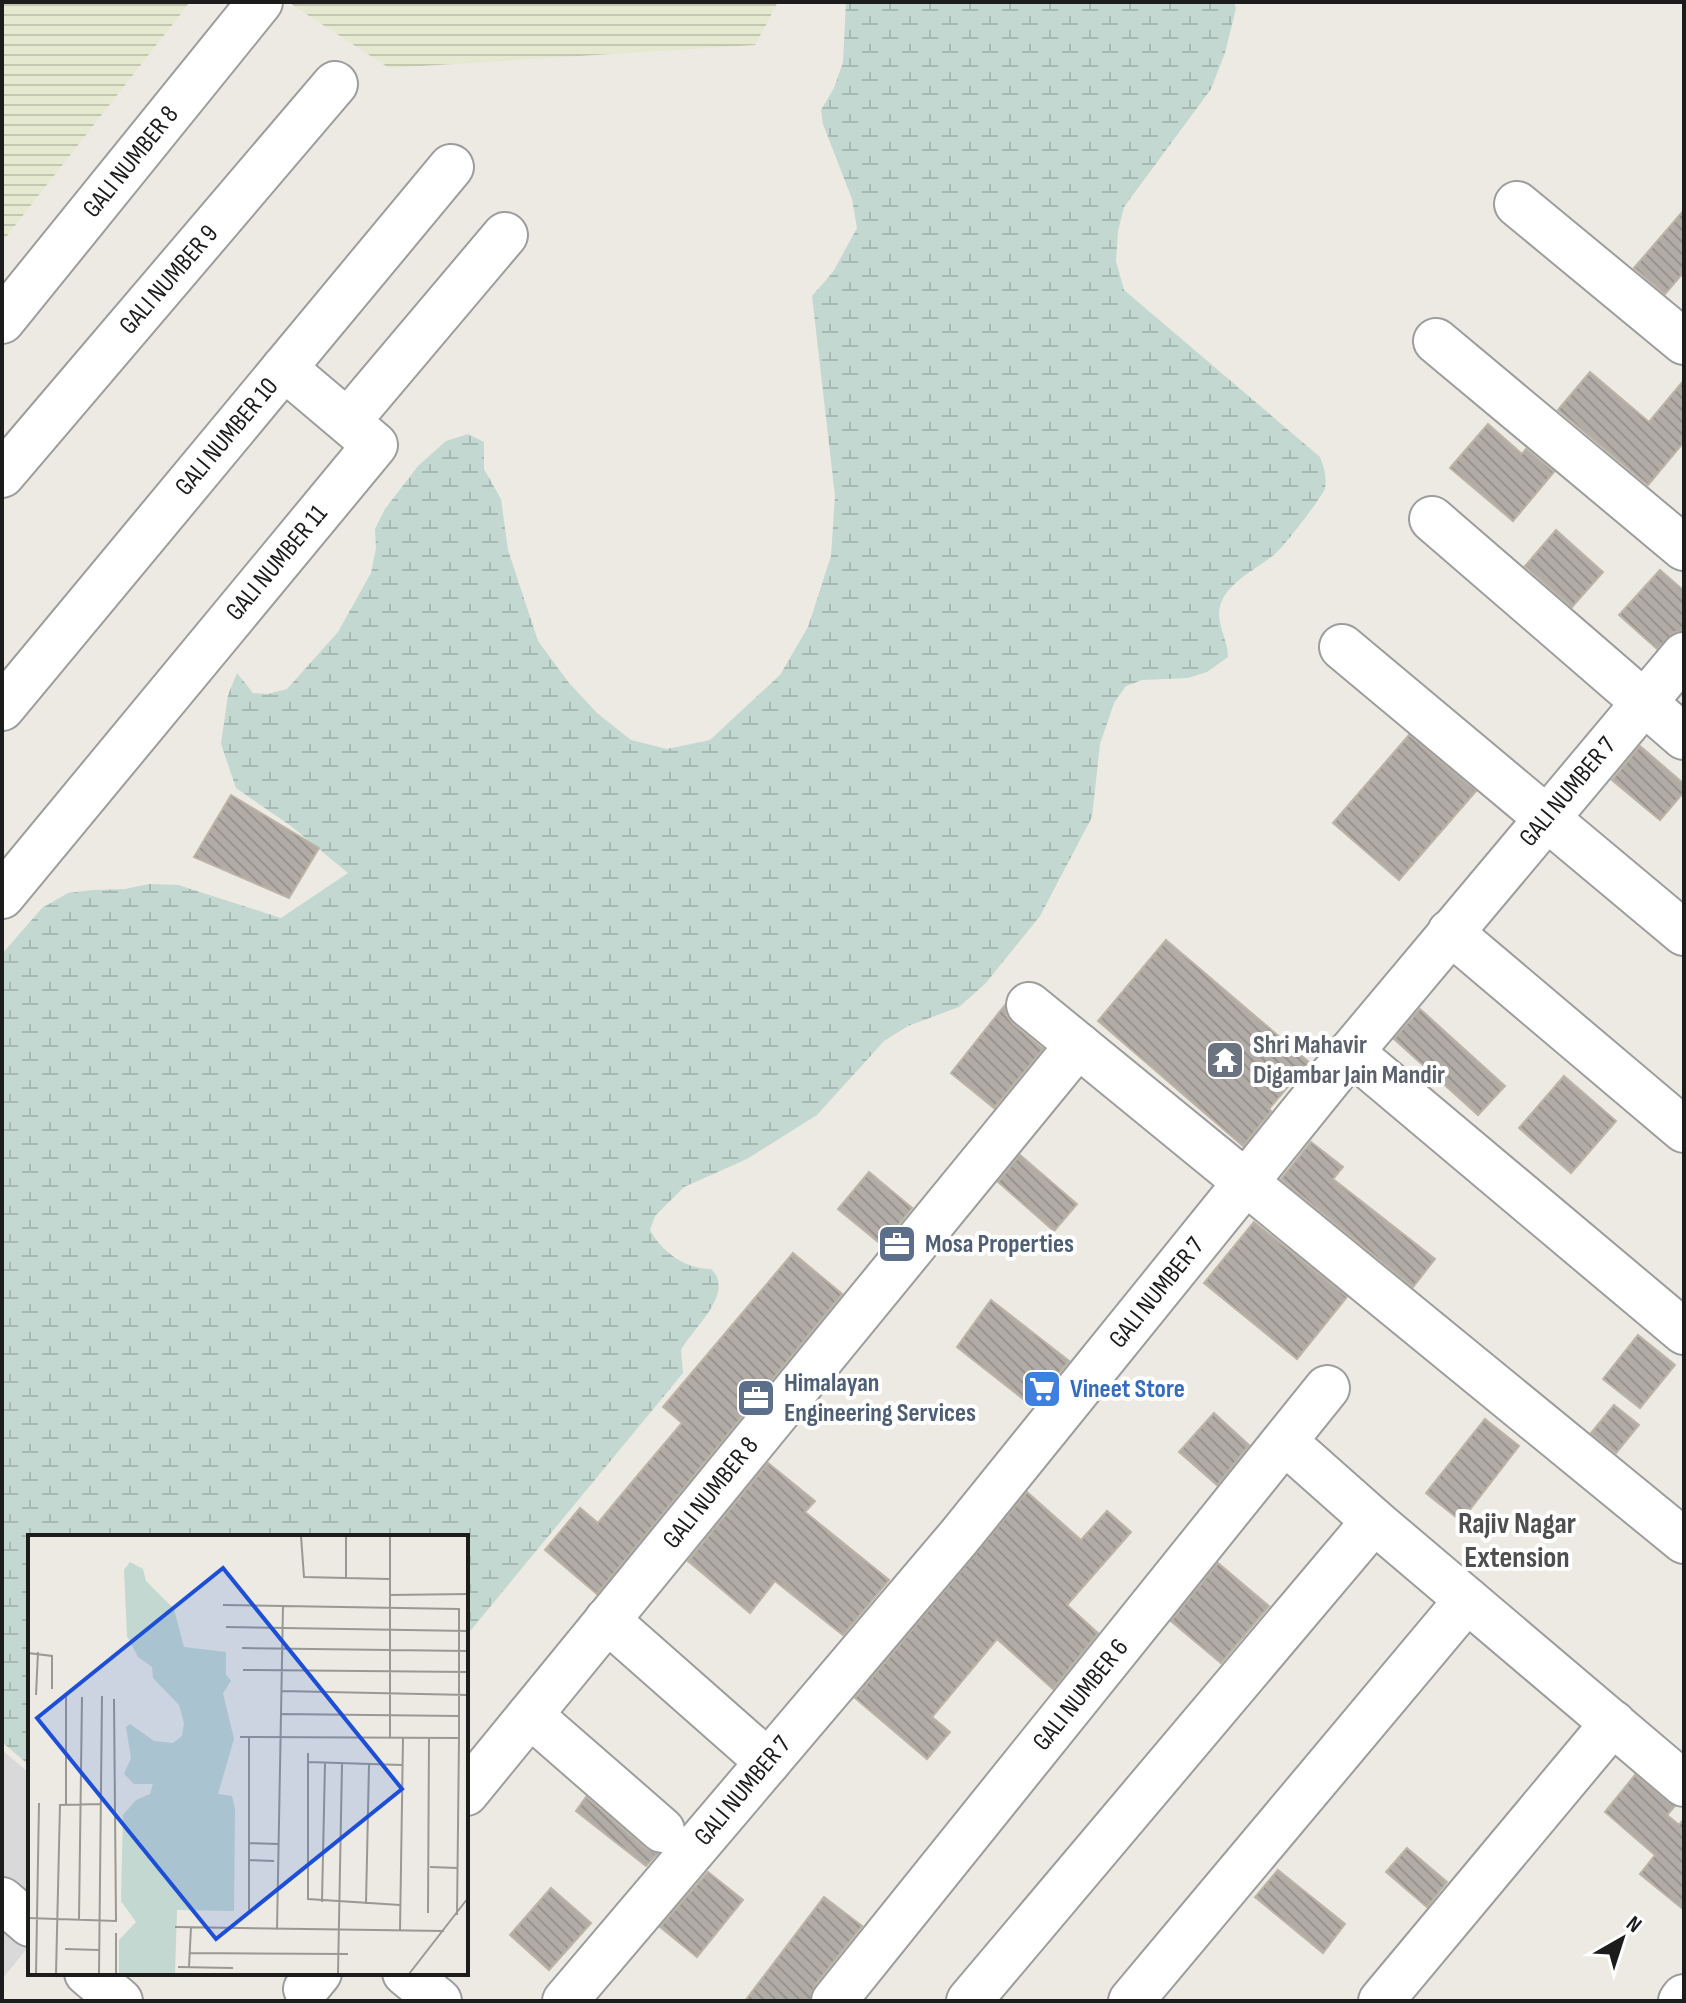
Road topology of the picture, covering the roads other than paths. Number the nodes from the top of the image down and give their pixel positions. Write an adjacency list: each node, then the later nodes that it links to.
1 (260, 2): 6 (street, GALI NUMBER 8)
2 (335, 84): 11 (street, GALI NUMBER 9)
3 (451, 167): 9 (street, GALI NUMBER 10)
4 (1517, 204): 8 (street)
5 (505, 235): 10 (street)
6 (2, 321)
7 (1436, 341): 13 (street)
8 (1684, 342)
9 (284, 368): 10 (street); 17 (street, GALI NUMBER 10)
10 (348, 421): 20 (street, GALI NUMBER 11)
11 (2, 475)
12 (1432, 519): 16 (street)
13 (1684, 548)
14 (1342, 647): 19 (street)
15 (1684, 655): 16 (street, GALI NUMBER 7)
16 (1644, 704): 18 (street); 19 (street, GALI NUMBER 7)
17 (2, 708)
18 (1684, 737)
19 (1547, 817): 21 (street, GALI NUMBER 7); 22 (street)
20 (2, 896)
21 (1450, 932): 25 (street, GALI NUMBER 7); 26 (street)
22 (1684, 933)
23 (1029, 1005): 24 (street)
24 (1078, 1045): 27 (street); 34 (street, GALI NUMBER 8)
25 (1351, 1052): 27 (street, GALI NUMBER 7); 28 (street)
26 (1684, 1130)
27 (1247, 1182): 32 (street); 37 (street, GALI NUMBER 7)
28 (1684, 1332)
29 (1327, 1388): 30 (street, GALI NUMBER 6)
30 (1285, 1442): 31 (street); 48 (street, GALI NUMBER 6)
31 (1374, 1521): 33 (street); 49 (street)
32 (1684, 1541)
33 (1467, 1600): 36 (street); 50 (street)
34 (607, 1620): 35 (street, GALI NUMBER 8); 37 (street)
35 (530, 1715): 39 (street, GALI NUMBER 8); 40 (street)
36 (1613, 1723): 38 (street); 51 (street)
37 (768, 1762): 47 (street, GALI NUMBER 7)
38 (1684, 1784)
39 (468, 1791)
40 (662, 1830)
41 (2, 1900): 42 (street)
42 (28, 1922)
43 (89, 1975): 45 (street)
44 (407, 1975): 46 (street)
45 (120, 2001)
46 (439, 2001)
47 (565, 2001)
48 (834, 2001)
49 (969, 2001)
50 (1131, 2001)
51 (1381, 2001)

